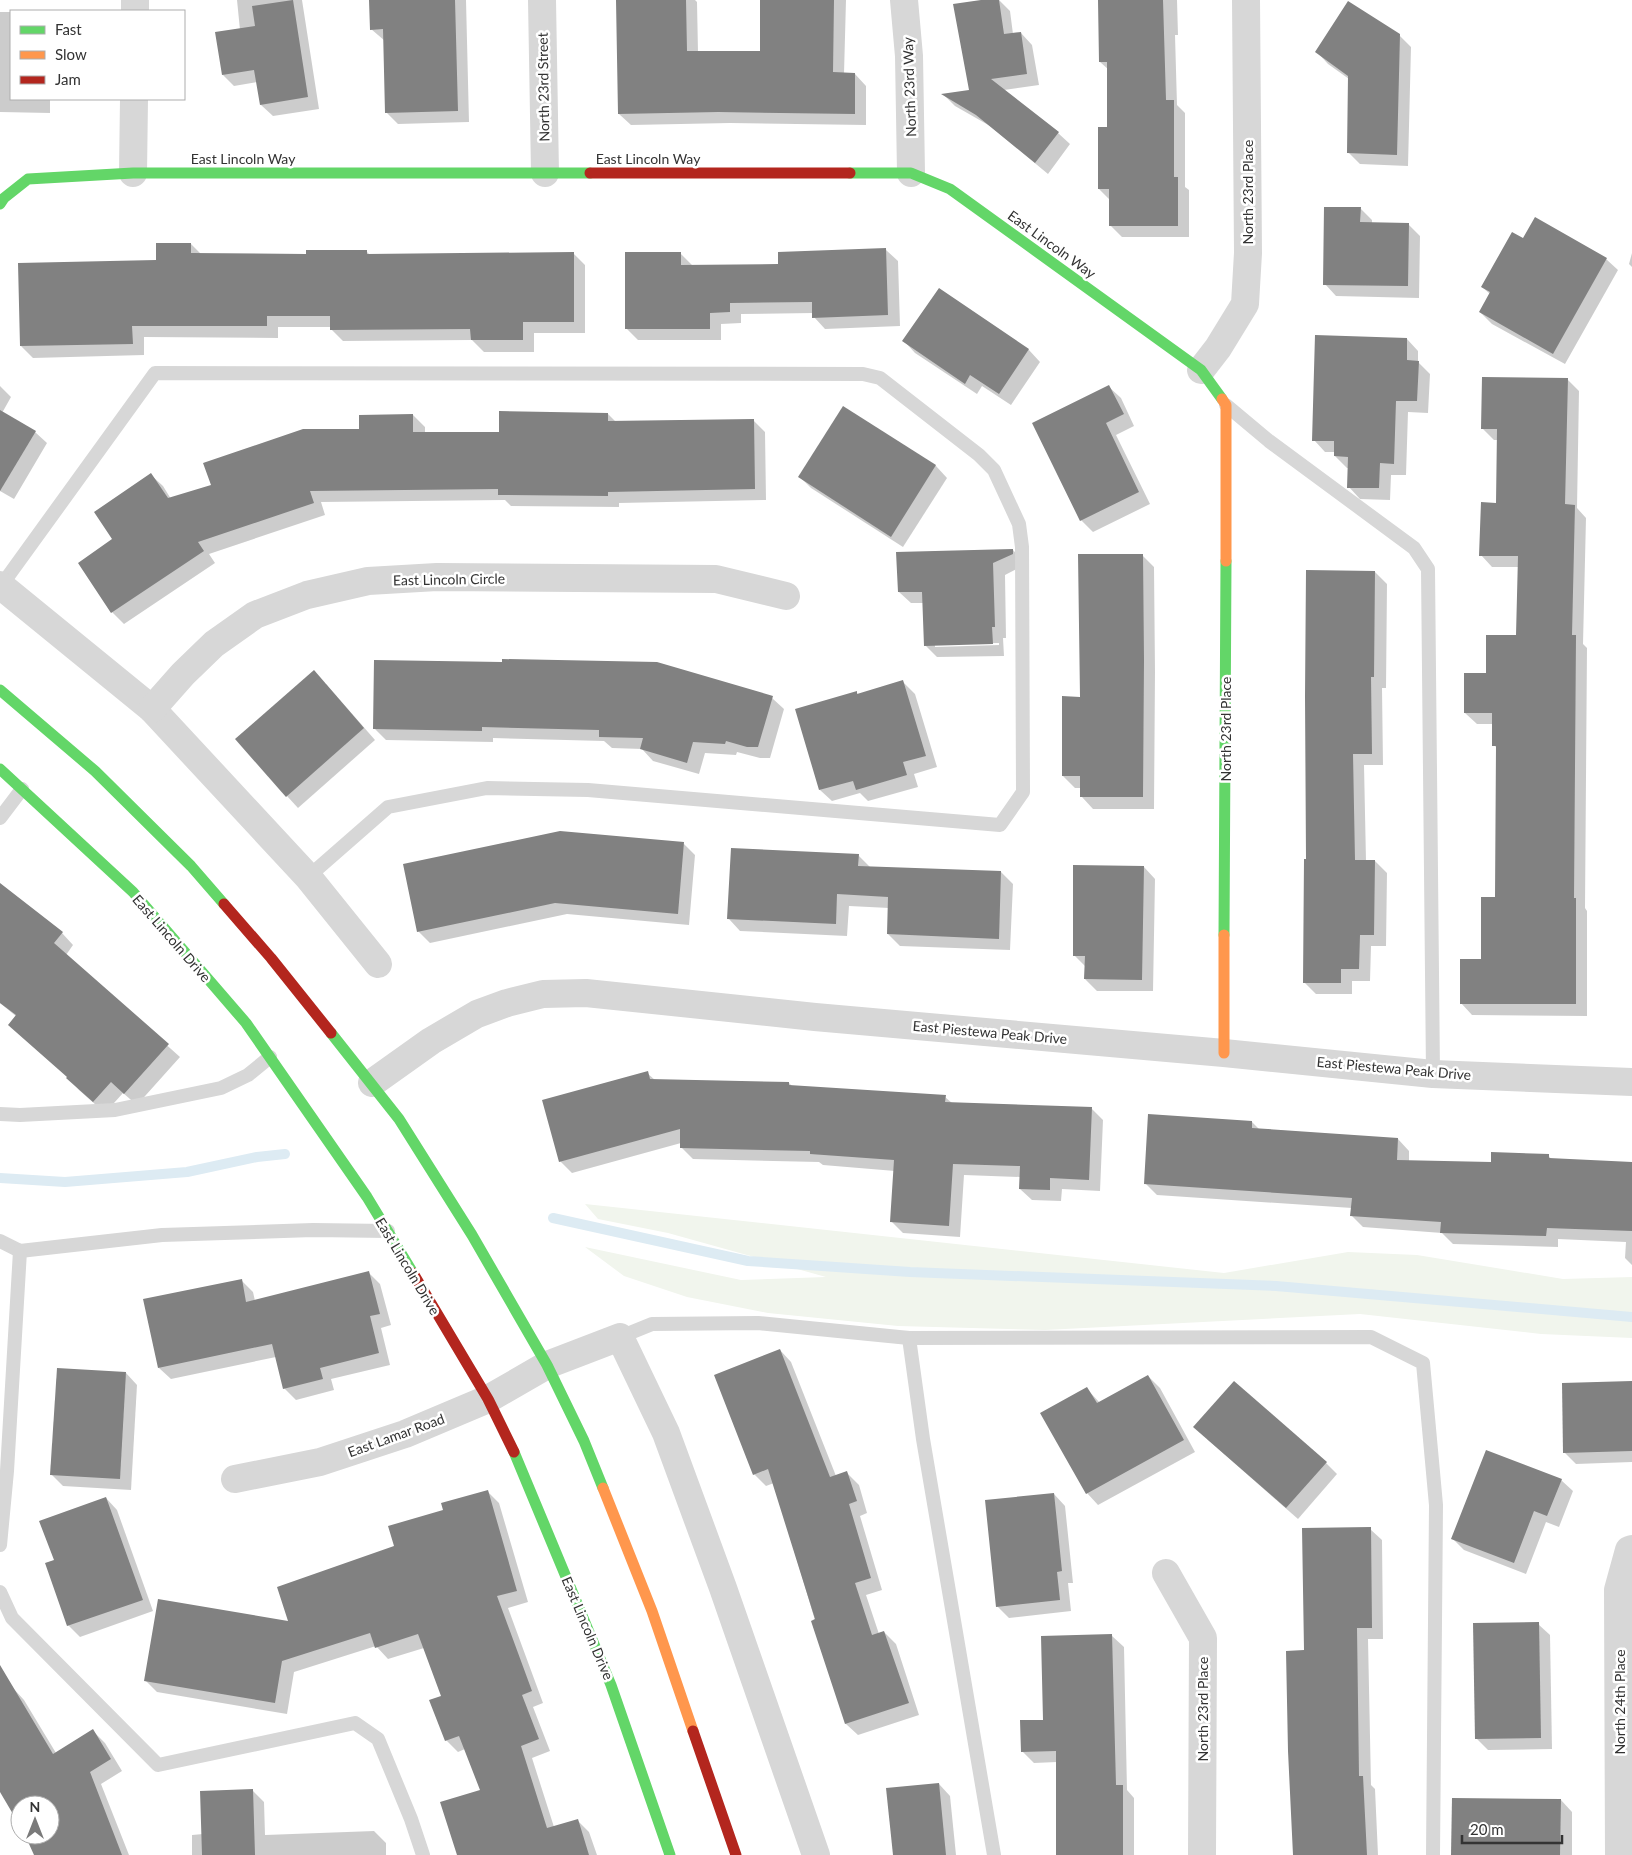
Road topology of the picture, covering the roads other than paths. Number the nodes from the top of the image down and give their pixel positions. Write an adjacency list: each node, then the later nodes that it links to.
1 (542, 0): 6 (street, North 23rd Street)
2 (904, 0): 7 (street, North 23rd Way)
3 (1246, 0): 9 (street, North 23rd Place)
4 (134, 100): 5 (street)
5 (133, 173): 6 (street, East Lincoln Way); 8 (street, East Lincoln Way)
6 (545, 173): 7 (street, East Lincoln Way)
7 (911, 173): 9 (street, East Lincoln Way)
8 (0, 204)
9 (1201, 370): 10 (street, East Lincoln Way)
10 (1226, 405): 20 (street, North 23rd Place); 22 (lane)
11 (0, 586): 14 (street); 18 (lane)
12 (786, 596): 14 (street, East Lincoln Circle)
13 (0, 690): 23 (street)
14 (152, 709): 18 (street)
15 (0, 769): 16 (street, East Lincoln Drive)
16 (22, 788): 17 (lane); 21 (street, East Lincoln Drive)
17 (0, 818)
18 (308, 877): 19 (street)
19 (378, 964)
20 (1224, 1053): 22 (street, East Piestewa Peak Drive); 23 (street, East Piestewa Peak Drive)
21 (270, 1057): 25 (lane); 26 (street, East Lincoln Drive)
22 (1434, 1074): 24 (street, East Piestewa Peak Drive)
23 (372, 1082): 31 (street)
24 (1632, 1082)
25 (0, 1114)
26 (388, 1231): 28 (lane); 32 (street, East Lincoln Drive)
27 (0, 1241): 28 (lane)
28 (20, 1251): 34 (lane)
29 (620, 1337): 30 (lane); 31 (street); 41 (street)
30 (909, 1338): 42 (lane); 44 (lane)
31 (547, 1365): 32 (street, East Lamar Road); 40 (street)
32 (488, 1399): 33 (street, East Lamar Road); 39 (street, East Lincoln Drive)
33 (236, 1479)
34 (0, 1545)
35 (1630, 1549): 45 (street, North 24th Place)
36 (1166, 1574): 43 (street, North 23rd Place)
37 (0, 1592): 38 (lane)
38 (423, 1855)
39 (670, 1855)
40 (736, 1855)
41 (816, 1855)
42 (994, 1855)
43 (1202, 1855)
44 (1433, 1855)
45 (1619, 1855)

